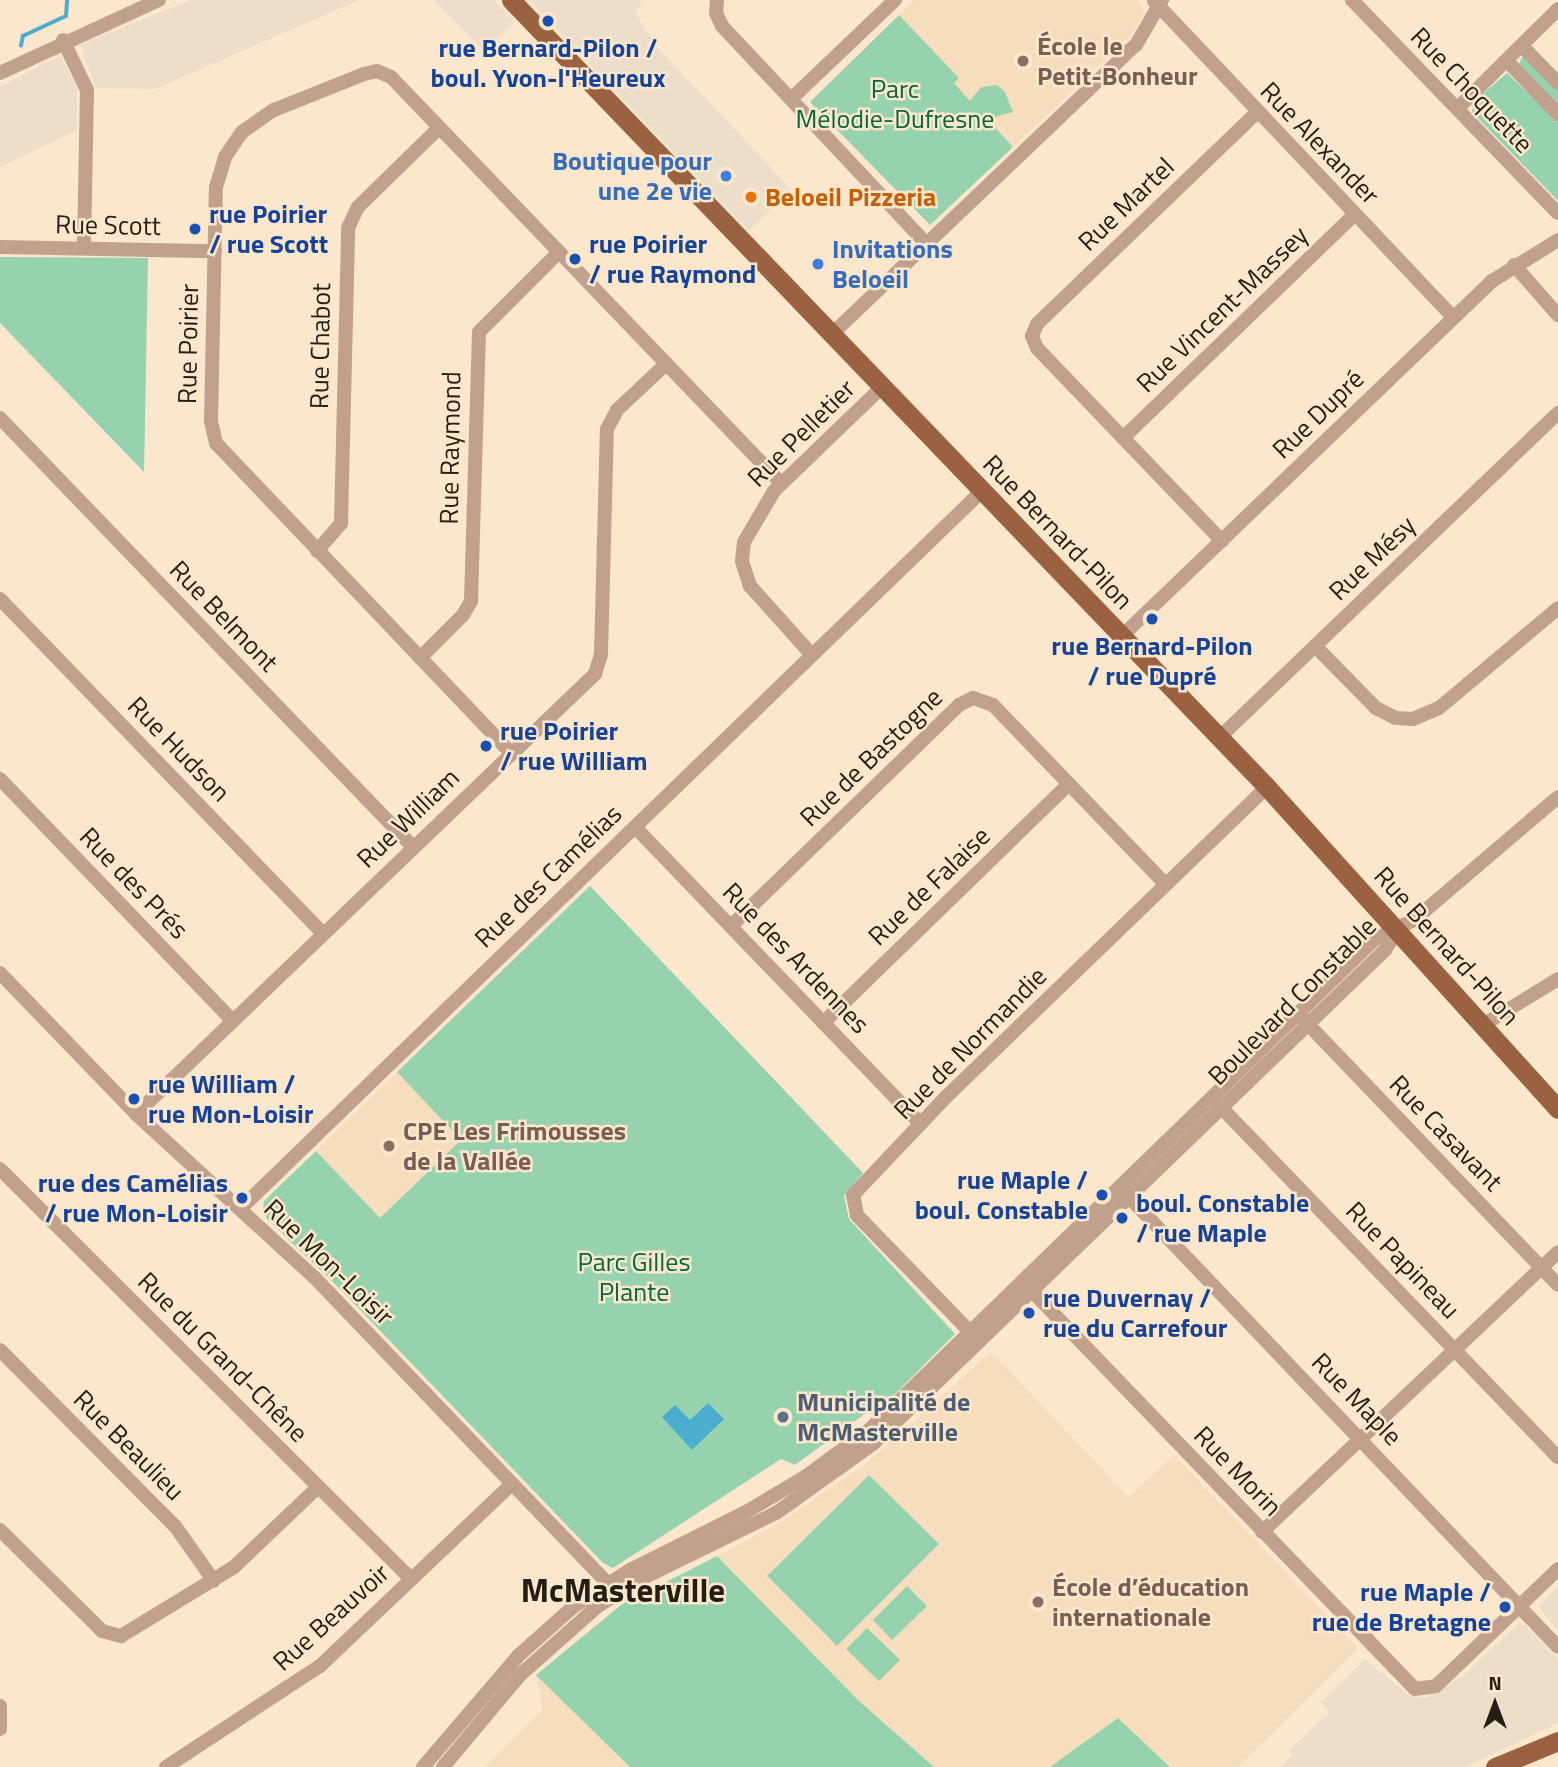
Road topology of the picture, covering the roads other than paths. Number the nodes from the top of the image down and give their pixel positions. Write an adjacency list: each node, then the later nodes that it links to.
1 (159, 0): 8 (street)
2 (511, 0): 29 (main road, Rue Bernard-Pilon)
3 (718, 0): 13 (street)
4 (895, 0): 13 (street)
5 (1352, 0): 14 (street, Rue Choquette)
6 (1158, 2): 15 (street, Rue Alexander); 21 (street)
7 (1558, 9): 9 (street)
8 (63, 40): 11 (street); 23 (street)
9 (1522, 46): 10 (street); 12 (street)
10 (1507, 61): 14 (street); 16 (street, Rue Choquette)
11 (0, 73)
12 (1558, 83)
13 (791, 99): 21 (street)
14 (1457, 109): 18 (street, Rue Choquette)
15 (1256, 113): 19 (street, Rue Alexander); 34 (street, Rue Martel)
16 (1558, 114)
17 (439, 128): 24 (street, Rue Poirier); 25 (street, Rue Poirier); 38 (street, Rue Chabot)
18 (1558, 214)
19 (1354, 215): 28 (street, Rue Alexander); 34 (street, Rue Vincent-Massey)
20 (1558, 240): 26 (street, Rue Dupré)
21 (927, 244): 29 (street)
22 (0, 247): 23 (street, Rue Scott)
23 (84, 248): 24 (street, Rue Scott)
24 (215, 251): 38 (street, Rue Poirier)
25 (559, 252): 30 (street, Rue Poirier); 44 (street, Rue Raymond)
26 (1514, 265): 27 (street); 28 (street, Rue Dupré)
27 (1558, 315)
28 (1454, 318): 37 (street, Rue Dupré)
29 (832, 334): 31 (main road, Rue Bernard-Pilon)
30 (666, 364): 35 (street, Rue Poirier); 46 (street, Rue William)
31 (882, 387): 35 (street, Rue Pelletier); 36 (main road, Rue Bernard-Pilon)
32 (1558, 413): 42 (street, Rue Mésy)
33 (0, 418): 52 (street, Rue Belmont)
34 (1123, 438): 37 (street)
35 (781, 483): 43 (street, Rue Pelletier)
36 (982, 491): 41 (main road, Rue Bernard-Pilon); 43 (street, Rue des Camélias)
37 (1222, 541): 41 (street, Rue Dupré)
38 (317, 551): 44 (street, Rue Poirier)
39 (0, 599): 56 (street, Rue Hudson)
40 (1558, 608): 42 (street)
41 (1122, 636): 45 (main road, Rue Bernard-Pilon)
42 (1316, 646): 45 (street, Rue Mésy)
43 (811, 656): 51 (street, Rue des Camélias)
44 (420, 658): 46 (street, Rue Poirier)
45 (1219, 737): 49 (main road, Rue Bernard-Pilon)
46 (512, 753): 52 (street, Rue William)
47 (0, 779): 60 (street, Rue des Prés)
48 (1069, 784): 53 (street, Rue de Bastogne); 54 (street, Rue de Bastogne); 61 (street, Rue de Falaise)
49 (1267, 787): 53 (street, Rue de Normandie); 55 (main road, Rue Bernard-Pilon)
50 (1558, 797): 55 (street, Boulevard Constable)
51 (635, 827): 54 (street, Rue des Ardennes); 70 (street, Rue des Camélias)
52 (413, 847): 56 (street, Rue William)
53 (1165, 884): 66 (street, Rue de Normandie)
54 (731, 926): 61 (street, Rue des Ardennes)
55 (1398, 929): 59 (street, Boulevard Constable); 62 (main road, Rue Bernard-Pilon)
56 (323, 934): 60 (street, Rue William)
57 (0, 973): 65 (street, Rue Mon-Loisir)
58 (1558, 979): 62 (street)
59 (1303, 1019): 63 (street, Boulevard Constable); 72 (street, Rue Casavant)
60 (233, 1021): 65 (street, Rue William)
61 (823, 1023): 66 (street, Rue des Ardennes)
62 (1483, 1025): 64 (main road, Rue Bernard-Pilon)
63 (1217, 1103): 68 (street, Boulevard Constable); 69 (street, Boulevard Constable); 78 (street, Rue Papineau)
64 (1558, 1109)
65 (136, 1114): 70 (street, Rue Mon-Loisir)
66 (921, 1124): 76 (street, Rue de Normandie)
67 (0, 1169): 82 (street, Rue du Grand-Chêne)
68 (1120, 1187): 69 (street, Rue Maple); 73 (street, Boulevard Constable)
69 (1131, 1198): 75 (street, Boulevard Constable); 79 (street, Rue Maple)
70 (240, 1209): 81 (street, Rue Mon-Loisir)
71 (1558, 1252): 72 (street)
72 (1541, 1268): 74 (street, Rue Casavant); 78 (street)
73 (1023, 1281): 75 (street, Rue Morin); 76 (street, Boulevard Constable)
74 (1558, 1285)
75 (1034, 1293): 76 (street, Boulevard Constable); 84 (street, Rue Morin)
76 (976, 1339): 88 (street, Boulevard Constable)
77 (0, 1350): 87 (street, Rue Beaulieu)
78 (1455, 1350): 79 (street); 80 (street, Rue Papineau)
79 (1360, 1438): 84 (street); 89 (street, Rue Maple)
80 (1558, 1457)
81 (512, 1484): 86 (street, Rue Beauvoir); 88 (street, Rue Mon-Loisir)
82 (318, 1487): 86 (street, Rue du Grand-Chêne); 87 (street)
83 (0, 1530): 87 (street)
84 (1262, 1532): 89 (street, Rue Morin)
85 (1558, 1569): 89 (street)
86 (411, 1579): 94 (street, Rue Beauvoir)
87 (214, 1581)
88 (612, 1588): 95 (street, Boulevard Constable); 96 (street, Boulevard Constable)
89 (1520, 1606): 90 (street, Rue Maple)
90 (1558, 1647)
91 (0, 1706): 92 (street)
92 (0, 1729)
93 (1558, 1741): 97 (main road)
94 (166, 1767)
95 (423, 1767)
96 (443, 1767)
97 (1495, 1767)

